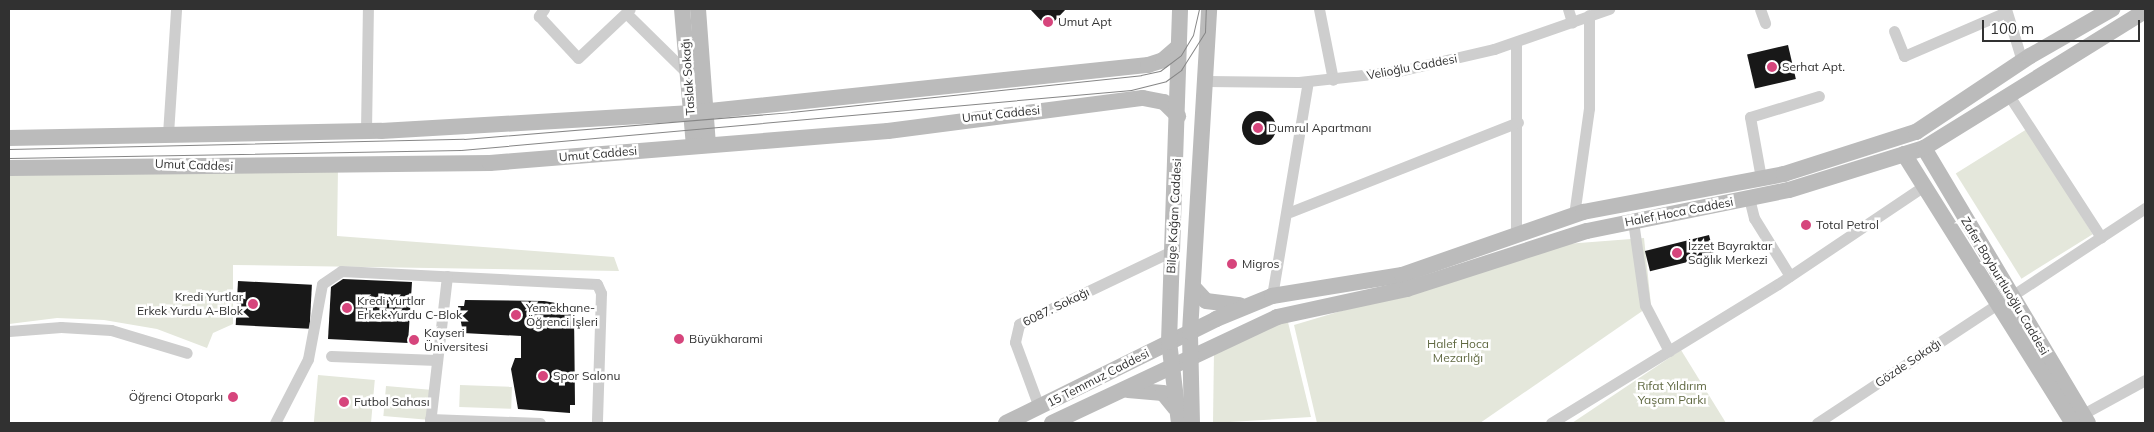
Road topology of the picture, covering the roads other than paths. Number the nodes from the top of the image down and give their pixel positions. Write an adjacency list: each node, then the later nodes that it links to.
1 (176, 9): 33 (street)
2 (368, 9): 32 (street)
3 (544, 9): 14 (street)
4 (682, 9): 23 (street, Taslak Sokağı)
5 (698, 9): 29 (street, Taslak Sokağı)
6 (1180, 9): 21 (street, Bilge Kağan Caddesi)
7 (1209, 9): 25 (street, Bilge Kağan Caddesi)
8 (1319, 9): 24 (street)
9 (1568, 9): 17 (street)
10 (1609, 9): 16 (street, Velioğlu Caddesi)
11 (1760, 9): 18 (street)
12 (2112, 9): 22 (street, Halef Hoca Caddesi)
13 (2006, 10): 19 (street); 22 (street)
14 (628, 11): 23 (street)
15 (2145, 11): 27 (street, Halef Hoca Caddesi)
16 (1589, 15): 17 (street, Velioğlu Caddesi); 44 (street)
17 (1572, 22): 20 (street, Velioğlu Caddesi)
18 (1765, 22)
19 (1894, 31)
20 (1516, 42): 24 (street, Velioğlu Caddesi); 31 (street)
21 (1179, 46): 29 (street); 30 (street, Bilge Kağan Caddesi)
22 (2022, 61): 39 (street, Halef Hoca Caddesi)
23 (688, 74): 29 (street, Taslak Sokağı)
24 (1333, 80): 26 (street, Velioğlu Caddesi)
25 (1206, 81): 26 (street, Velioğlu Caddesi); 51 (street, Bilge Kağan Caddesi)
26 (1308, 82): 43 (street)
27 (2008, 94): 36 (street, Halef Hoca Caddesi); 47 (street)
28 (1819, 96): 39 (street)
29 (698, 112): 32 (street); 35 (street, Taslak Sokağı)
30 (1178, 116): 35 (street, Umut Caddesi); 48 (street, Bilge Kağan Caddesi)
31 (1518, 122): 43 (street); 46 (street)
32 (366, 131): 33 (street)
33 (168, 134): 34 (street)
34 (9, 138)
35 (701, 145): 38 (street, Umut Caddesi)
36 (1924, 148): 37 (street, Halef Hoca Caddesi); 53 (street, Zafer Bayburtluoğlu Caddesi)
37 (1904, 154): 40 (street, Zafer Bayburtluoğlu Caddesi); 41 (street, Halef Hoca Caddesi)
38 (9, 168)
39 (1761, 178): 44 (street, Halef Hoca Caddesi)
40 (1924, 186): 50 (street); 53 (street, Zafer Bayburtluoğlu Caddesi)
41 (1749, 198): 45 (street, Halef Hoca Caddesi); 50 (street)
42 (2145, 208): 47 (street, Gözde Sokağı)
43 (1290, 212): 52 (street)
44 (1574, 215): 46 (street, Halef Hoca Caddesi)
45 (1633, 221): 58 (street); 61 (street, Halef Hoca Caddesi)
46 (1516, 234): 52 (street, Halef Hoca Caddesi)
47 (2101, 237): 53 (street, Gözde Sokağı)
48 (1172, 251): 57 (street, Bilge Kağan Caddesi); 66 (street, 6087. Sokağı)
49 (447, 276): 62 (street); 70 (street); 72 (street)
50 (1790, 276): 58 (street)
51 (1192, 287): 54 (street); 56 (street, Bilge Kağan Caddesi)
52 (1272, 296): 54 (street, Halef Hoca Caddesi)
53 (2004, 300): 69 (street, Zafer Bayburtluoğlu Caddesi); 76 (street, Gözde Sokağı)
54 (1247, 304): 56 (street, Halef Hoca Caddesi)
55 (9, 331): 59 (street)
56 (1190, 332): 57 (street, 15 Temmuz Caddesi); 61 (street, Bilge Kağan Caddesi)
57 (1169, 342): 63 (street, Bilge Kağan Caddesi); 66 (street, 15 Temmuz Caddesi)
58 (1669, 351): 75 (street)
59 (187, 353)
60 (331, 356): 62 (street)
61 (1189, 358): 63 (street, 15 Temmuz Caddesi); 68 (street, Bilge Kağan Caddesi)
62 (437, 360): 67 (street)
63 (1169, 367): 65 (street, 15 Temmuz Caddesi); 68 (street, Bilge Kağan Caddesi)
64 (2145, 380): 69 (street)
65 (1121, 390): 68 (street); 74 (street, 15 Temmuz Caddesi)
66 (1039, 407): 73 (street, 15 Temmuz Caddesi)
67 (430, 421): 71 (street)
68 (1183, 421)
69 (2076, 421)
70 (275, 423)
71 (540, 423)
72 (597, 423)
73 (1006, 423)
74 (1052, 423)
75 (1551, 423)
76 (1817, 423)

